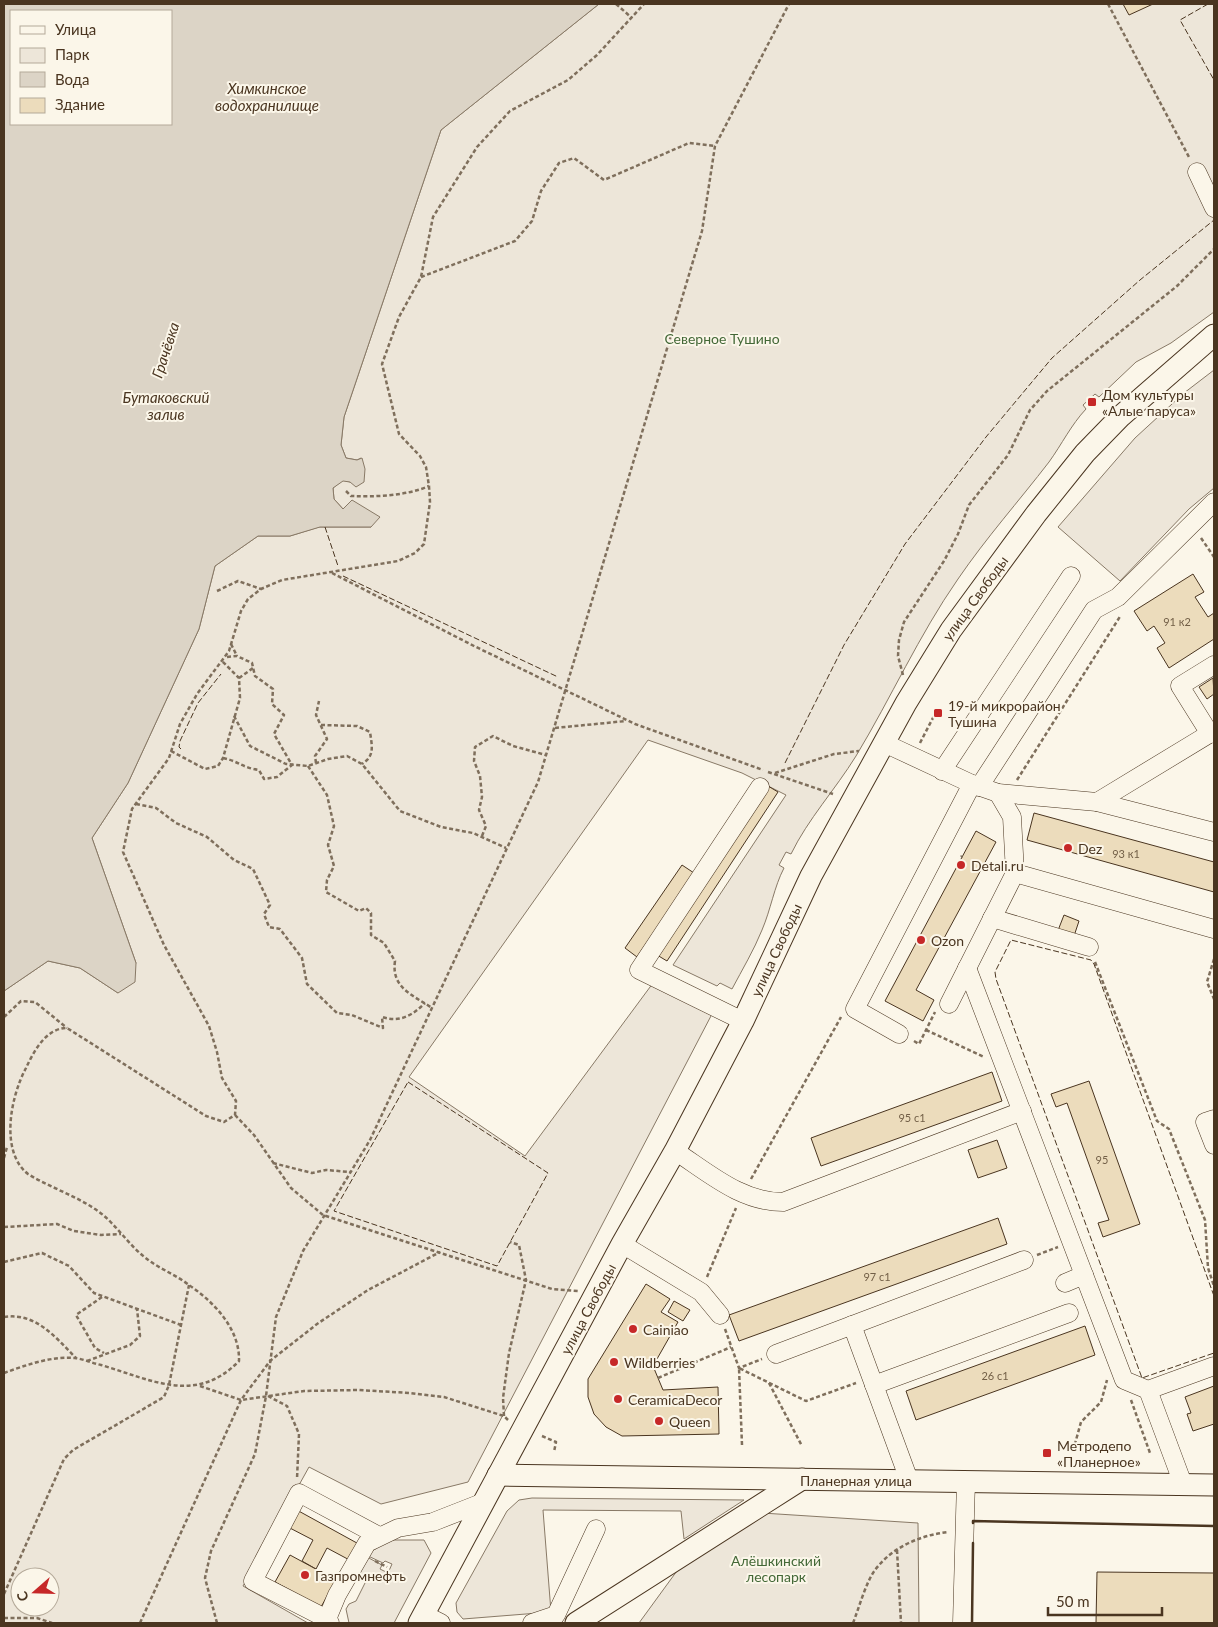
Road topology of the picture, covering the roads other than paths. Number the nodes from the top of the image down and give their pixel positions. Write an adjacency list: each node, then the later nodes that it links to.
1 (1197, 172): 2 (lane)
2 (1214, 208)
3 (1214, 335): 8 (main road, улица Свободы)
4 (1214, 502): 10 (lane)
5 (1071, 576): 9 (lane)
6 (1214, 665): 7 (lane)
7 (1212, 732): 13 (lane)
8 (884, 743): 9 (lane); 21 (main road, улица Свободы)
9 (942, 771): 10 (lane)
10 (975, 785): 12 (lane); 22 (lane)
11 (760, 787): 21 (lane)
12 (1004, 792): 13 (lane); 15 (lane)
13 (1097, 802): 14 (lane)
14 (1214, 832)
15 (1015, 873): 16 (lane); 17 (lane)
16 (992, 918): 18 (lane); 19 (lane)
17 (1214, 929)
18 (1089, 947)
19 (967, 968): 20 (lane); 23 (lane)
20 (949, 1004)
21 (743, 1021): 26 (main road, улица Свободы)
22 (899, 1034)
23 (1022, 1111): 26 (lane); 29 (lane)
24 (1214, 1119): 25 (lane)
25 (1214, 1145)
26 (675, 1151): 27 (main road, улица Свободы)
27 (622, 1244): 32 (lane); 38 (main road, улица Свободы)
28 (1024, 1260): 33 (lane)
29 (1084, 1275): 30 (lane); 37 (lane)
30 (1065, 1283)
31 (1069, 1314): 36 (lane)
32 (720, 1315)
33 (852, 1325): 34 (lane); 36 (lane)
34 (776, 1354)
35 (1214, 1366): 37 (lane)
36 (873, 1381): 40 (lane)
37 (1148, 1390): 42 (lane)
38 (498, 1475): 39 (main road, Планерная улица); 44 (main road, улица Свободы)
39 (803, 1479): 40 (main road, Планерная улица); 50 (main road)
40 (909, 1480): 41 (main road, Планерная улица)
41 (966, 1481): 42 (main road, Планерная улица); 51 (lane)
42 (1183, 1484): 43 (main road, Планерная улица)
43 (1214, 1485)
44 (484, 1502): 46 (lane); 47 (main road, улица Свободы)
45 (596, 1529): 49 (lane)
46 (379, 1536): 48 (lane); 48 (lane)
47 (428, 1620)
48 (328, 1621)
49 (532, 1623)
50 (576, 1623)
51 (962, 1623)

